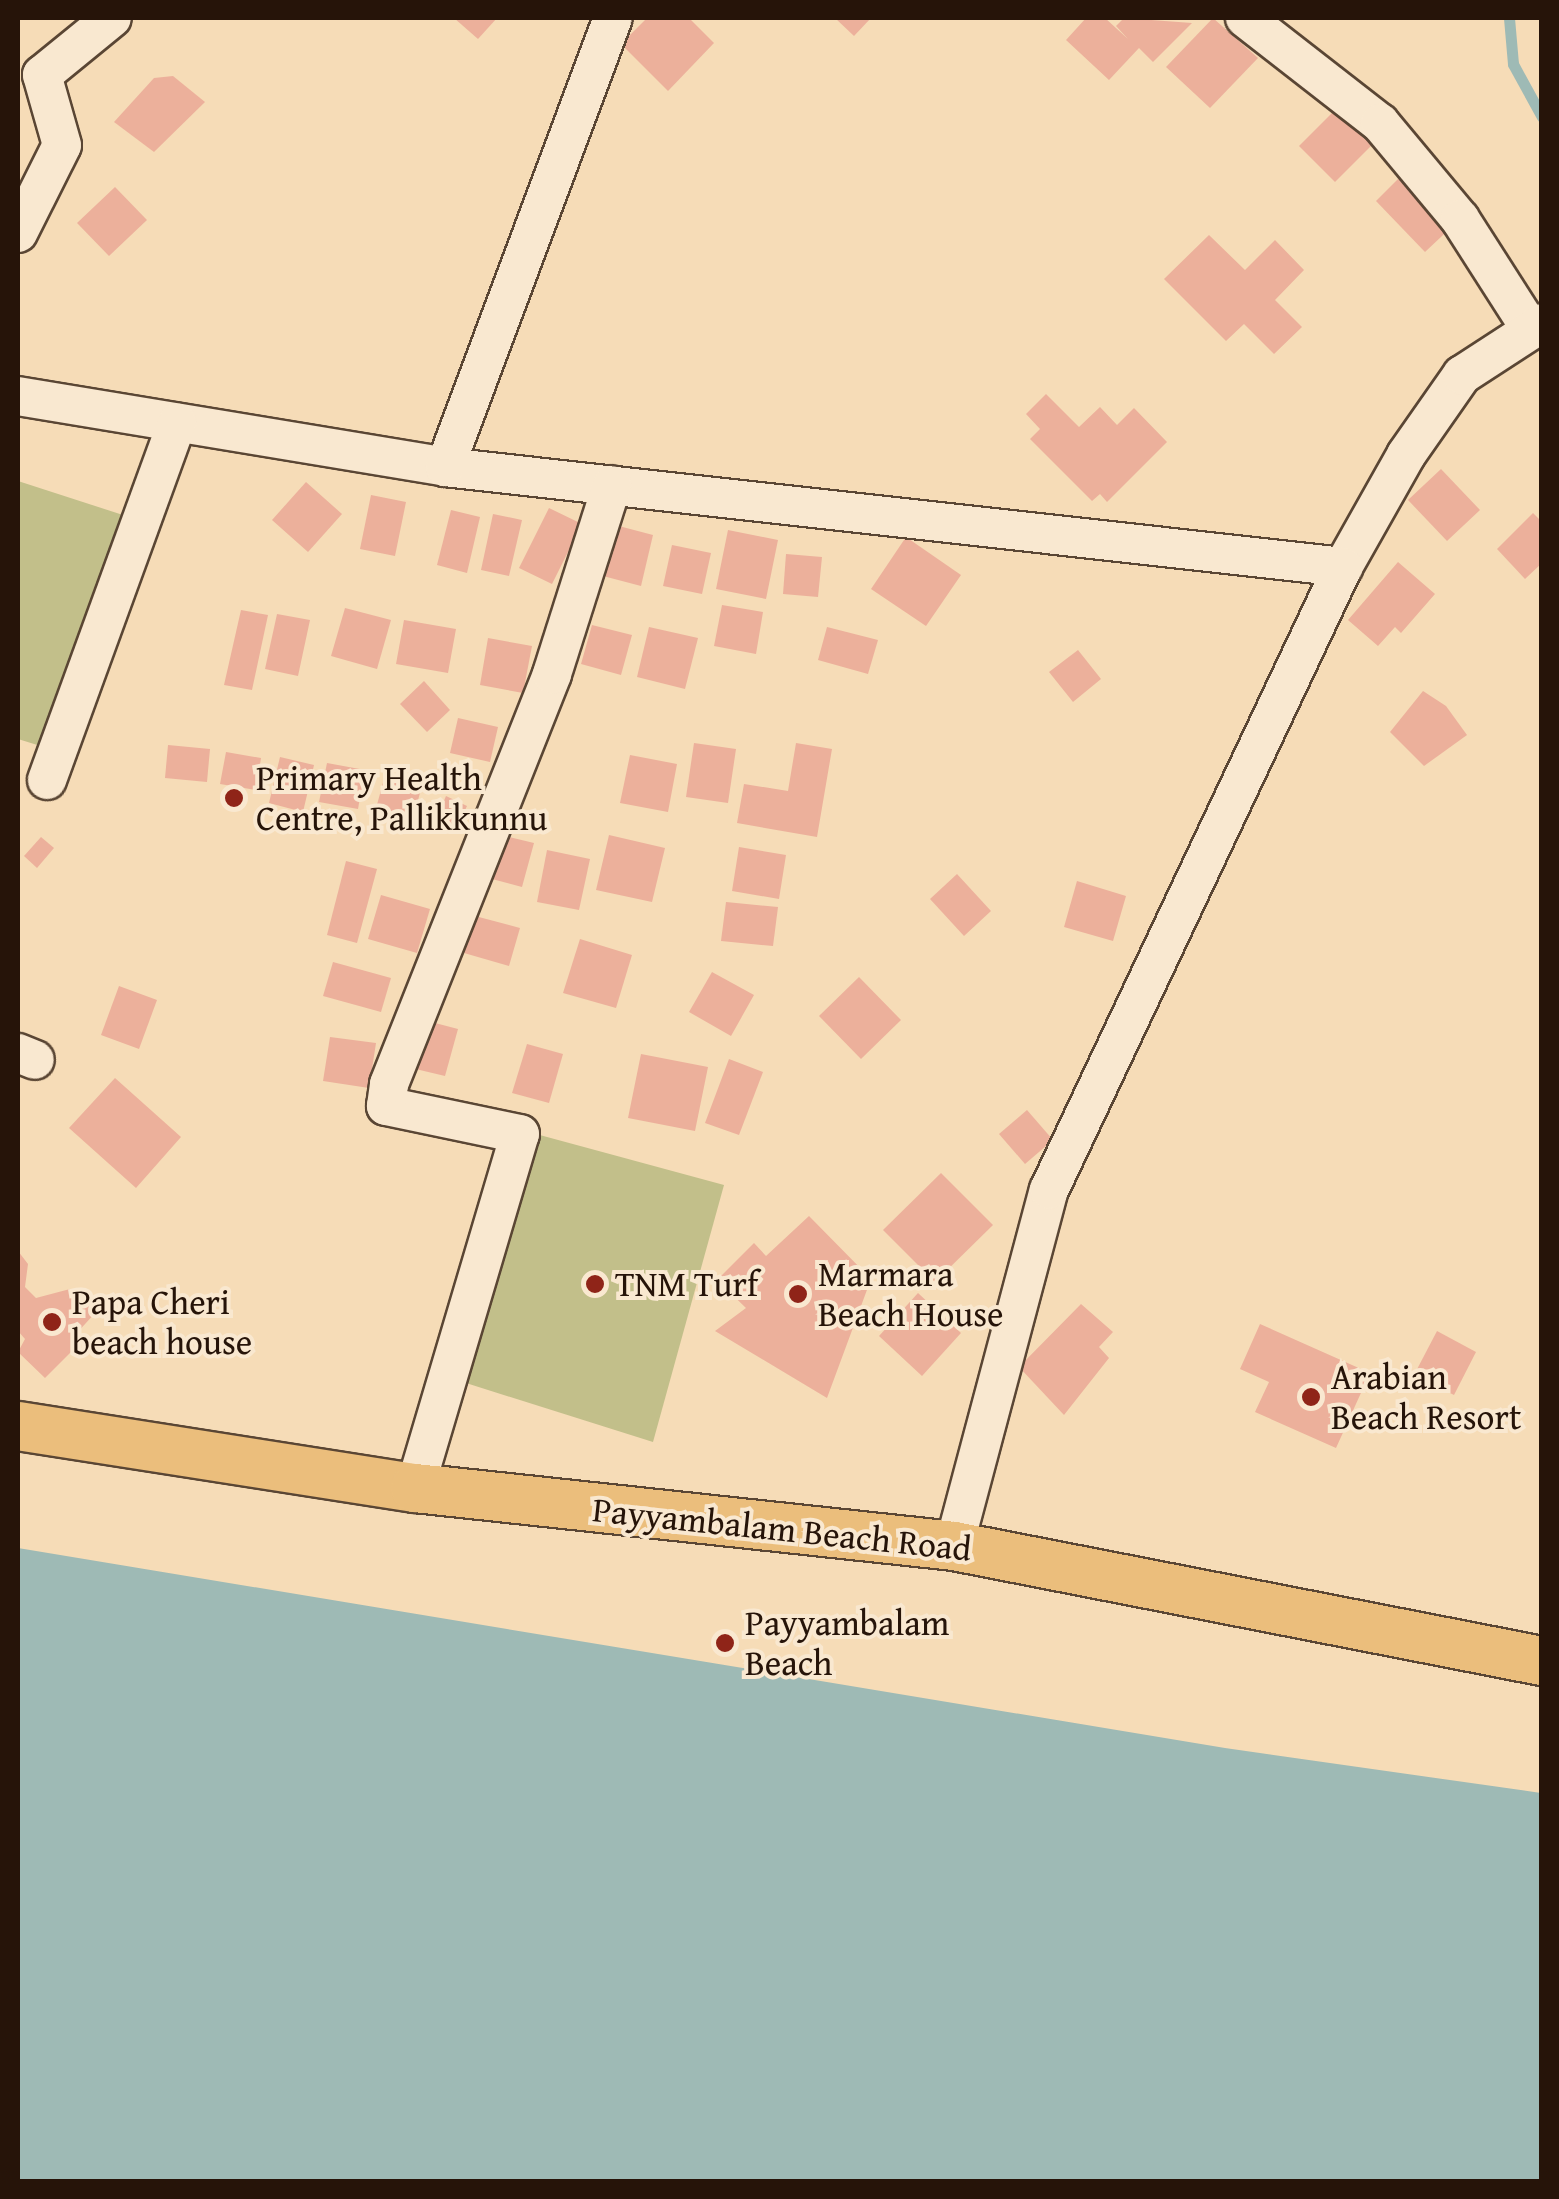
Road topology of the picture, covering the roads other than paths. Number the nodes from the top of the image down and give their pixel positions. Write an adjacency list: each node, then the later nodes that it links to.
1 (112, 18): 4 (street)
2 (613, 18): 8 (street)
3 (1245, 18): 5 (street)
4 (18, 234)
5 (1535, 325): 10 (street)
6 (18, 396): 7 (street)
7 (177, 423): 8 (street); 11 (street)
8 (444, 467): 9 (street)
9 (612, 485): 10 (street); 13 (street)
10 (1343, 567): 14 (street)
11 (47, 780)
12 (18, 1426): 13 (main road, Payyambalam Beach Road)
13 (414, 1488): 14 (main road, Payyambalam Beach Road)
14 (954, 1546): 15 (main road, Payyambalam Beach Road)
15 (1542, 1661)

